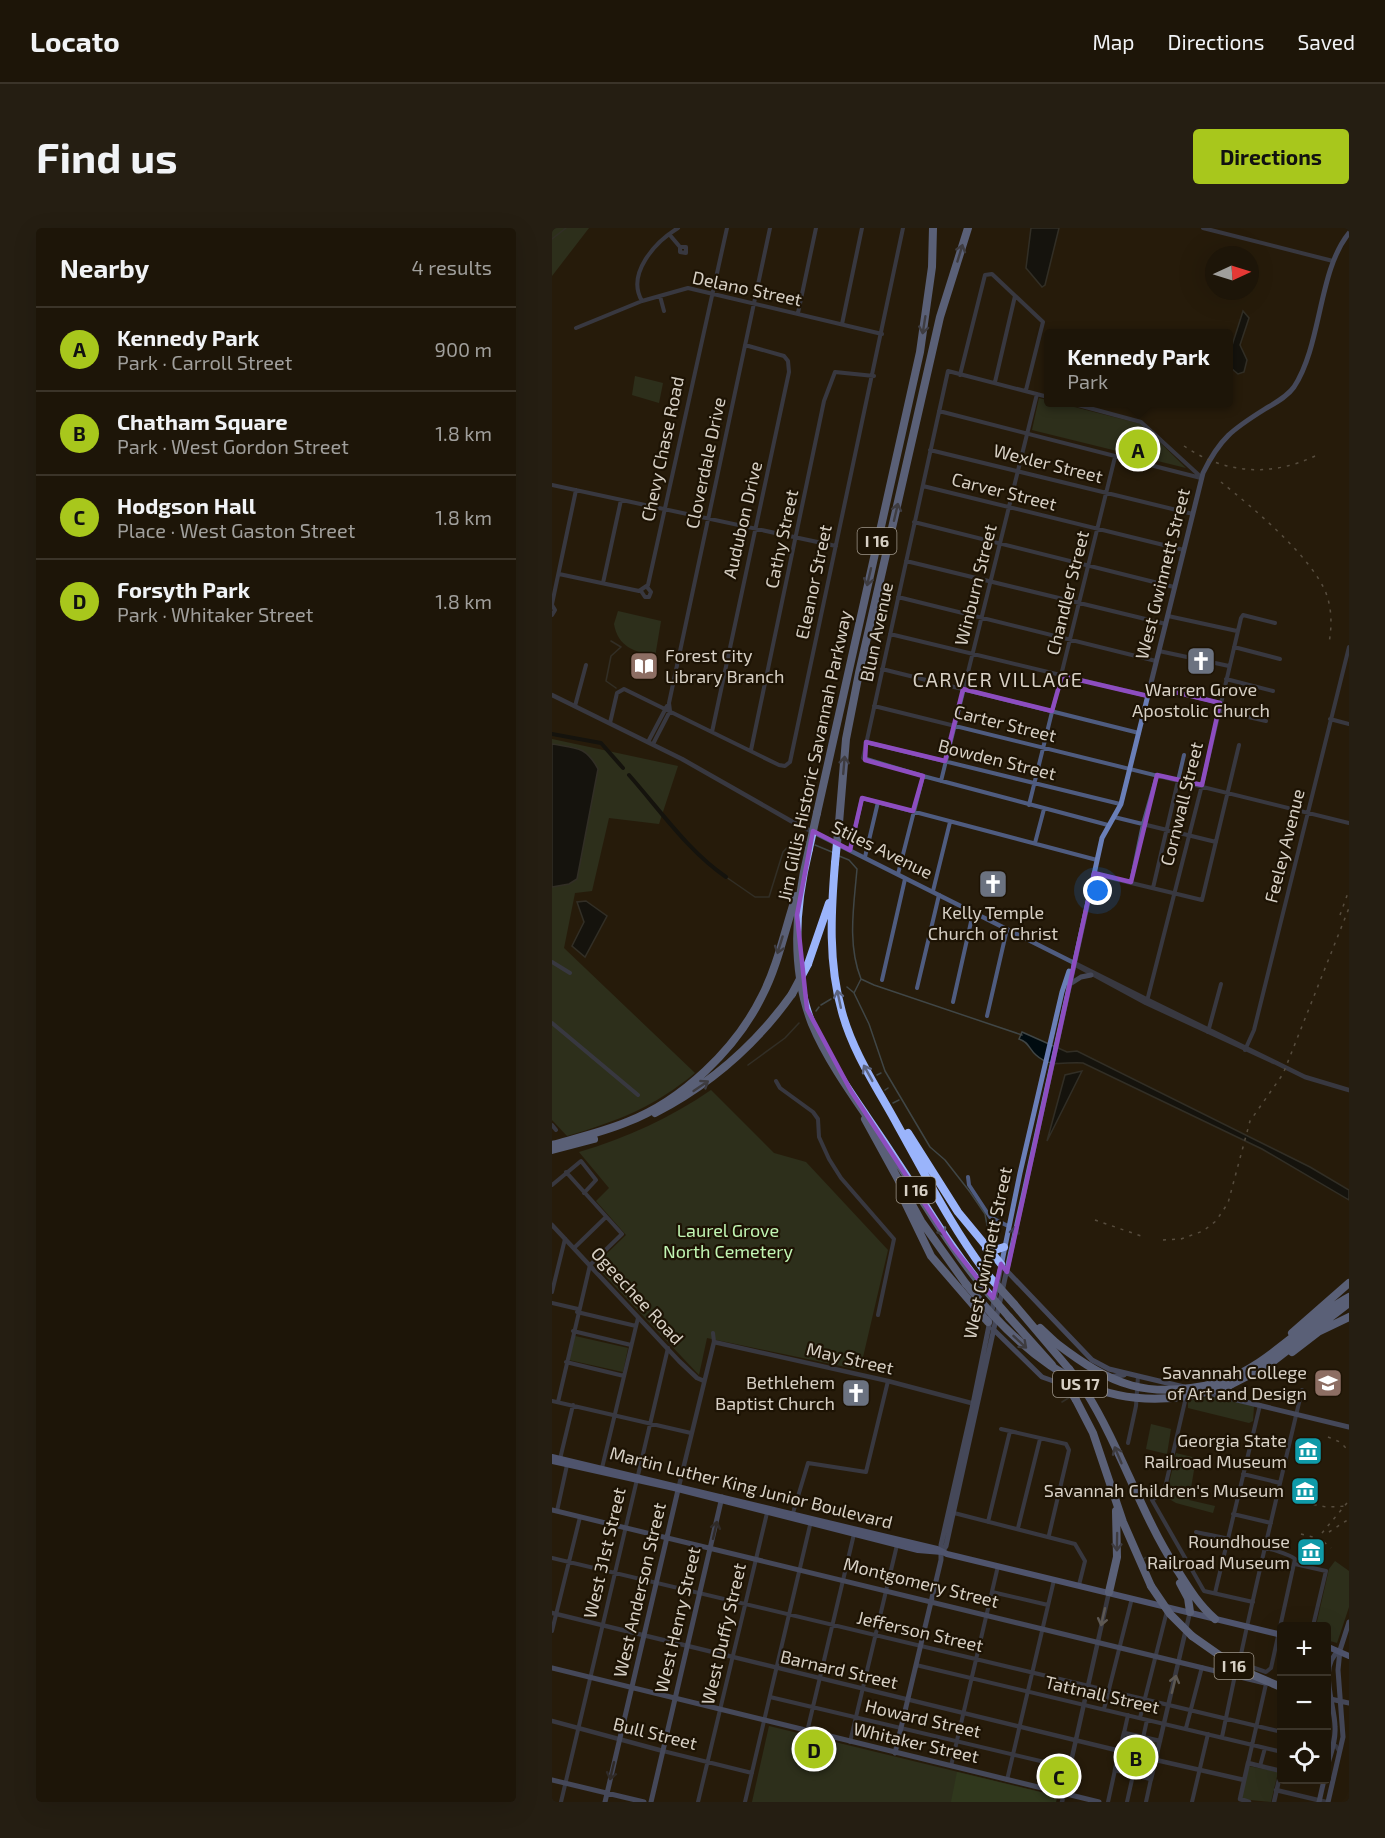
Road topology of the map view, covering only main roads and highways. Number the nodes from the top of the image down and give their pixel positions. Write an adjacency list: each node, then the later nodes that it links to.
1 (932, 228): 4 (highway, Jim Gillis Historic Savannah Parkway / I 16, one-way to 4, bridge)
2 (968, 228): 5 (highway, Jim Gillis Historic Savannah Parkway / I 16, one-way to 2, bridge)
3 (1349, 232): 6 (main road, West Gwinnett Street)
4 (804, 869): 11 (highway, Jim Gillis Historic Savannah Parkway / I 16); 13 (highway, one-way to 13)
5 (833, 887): 12 (highway, Jim Gillis Historic Savannah Parkway / I 16, one-way to 5); 14 (highway, one-way to 5, bridge)
6 (1073, 962): 8 (main road, West Gwinnett Street); 9 (main road, West Gwinnett Street)
7 (1091, 975): 8 (main road)
8 (1069, 986): 9 (main road, West Gwinnett Street)
9 (1055, 1034): 10 (main road, West Gwinnett Street)
10 (1047, 1069): 16 (main road, West Gwinnett Street); 19 (main road, West Gwinnett Street, one-way to 10)
11 (851, 1091): 15 (highway, US 17); 41 (highway, Jim Gillis Historic Savannah Parkway / I 16, one-way to 41, bridge)
12 (879, 1091): 17 (highway); 23 (highway, Jim Gillis Historic Savannah Parkway / I 16, bridge)
13 (552, 1145)
14 (552, 1150)
15 (889, 1164): 26 (highway); 32 (highway, US 17, one-way to 32, bridge)
16 (1004, 1246): 17 (highway); 18 (main road, West Gwinnett Street)
17 (986, 1248): 18 (highway)
18 (1001, 1264): 19 (main road); 26 (main road, West Gwinnett Street)
19 (1007, 1272): 27 (main road, West Gwinnett Street); 31 (main road)
20 (1349, 1283): 30 (highway)
21 (1349, 1297): 24 (highway, US 17)
22 (1349, 1304): 24 (highway, US 17)
23 (1015, 1306): 30 (highway, US 17, bridge); 46 (highway, Jim Gillis Historic Savannah Parkway / I 16, one-way to 23, bridge)
24 (1339, 1306): 30 (highway, US 17); 32 (highway, US 17)
25 (1349, 1317): 32 (highway)
26 (988, 1322): 27 (main road); 35 (main road, West Gwinnett Street)
27 (995, 1332): 28 (main road); 29 (main road, West Gwinnett Street)
28 (1006, 1342): 29 (main road); 34 (main road)
29 (992, 1344): 35 (main road, West Gwinnett Street)
30 (1270, 1355)
31 (1092, 1360): 33 (main road); 34 (main road)
32 (1254, 1373)
33 (1129, 1374): 34 (main road); 36 (main road)
34 (1086, 1378)
35 (976, 1404): 48 (main road, West Gwinnett Street)
36 (1349, 1427)
37 (552, 1457): 39 (main road, Martin Luther King Junior Boulevard)
38 (552, 1461): 39 (main road, Martin Luther King Junior Boulevard)
39 (637, 1478): 40 (main road, Martin Luther King Junior Boulevard)
40 (679, 1488): 42 (main road, Martin Luther King Junior Boulevard); 45 (main road, West Anderson Street)
41 (1113, 1491): 49 (highway, one-way to 49); 61 (highway, I 16, bridge)
42 (721, 1499): 44 (main road, Martin Luther King Junior Boulevard); 44 (main road, Martin Luther King Junior Boulevard); 47 (main road, West Henry Street, one-way to 42)
43 (554, 1511): 45 (main road, Montgomery Street)
44 (811, 1520): 48 (main road, Martin Luther King Junior Boulevard); 48 (main road, Martin Luther King Junior Boulevard)
45 (667, 1538): 47 (main road, Montgomery Street); 63 (main road, West Anderson Street)
46 (1162, 1545): 51 (highway); 52 (highway, I 16)
47 (711, 1547): 50 (main road, Montgomery Street); 64 (main road, West Henry Street)
48 (942, 1552): 49 (main road, Martin Luther King Junior Boulevard); 50 (main road, West Gwinnett Street)
49 (1109, 1592): 51 (main road, Martin Luther King Junior Boulevard)
50 (931, 1601): 62 (main road, Montgomery Street); 70 (main road, West Gwinnett Street)
51 (1190, 1612): 52 (main road, Martin Luther King Junior Boulevard)
52 (1215, 1618): 54 (main road, Martin Luther King Junior Boulevard)
53 (1349, 1622): 56 (main road)
54 (1277, 1634)
55 (1331, 1648): 56 (main road)
56 (1340, 1650): 57 (main road); 58 (main road); 60 (main road); 66 (main road)
57 (1349, 1650)
58 (1349, 1656)
59 (552, 1668): 63 (main road, Whitaker Street)
60 (1330, 1676)
61 (1277, 1685)
62 (1277, 1686)
63 (632, 1689): 64 (main road, Whitaker Street); 73 (main road, West Anderson Street, one-way to 73)
64 (676, 1699): 70 (main road, Whitaker Street); 76 (main road, West Henry Street)
65 (1331, 1699): 66 (main road)
66 (1341, 1701): 67 (main road); 78 (main road)
67 (1349, 1703)
68 (1331, 1709): 69 (main road)
69 (1331, 1739)
70 (895, 1753): 77 (main road, Whitaker Street)
71 (552, 1780): 73 (main road)
72 (1324, 1784): 78 (main road)
73 (608, 1792): 74 (main road, West Anderson Street); 75 (main road)
74 (606, 1802)
75 (645, 1802)
76 (651, 1802)
77 (1100, 1802)
78 (1323, 1802)

